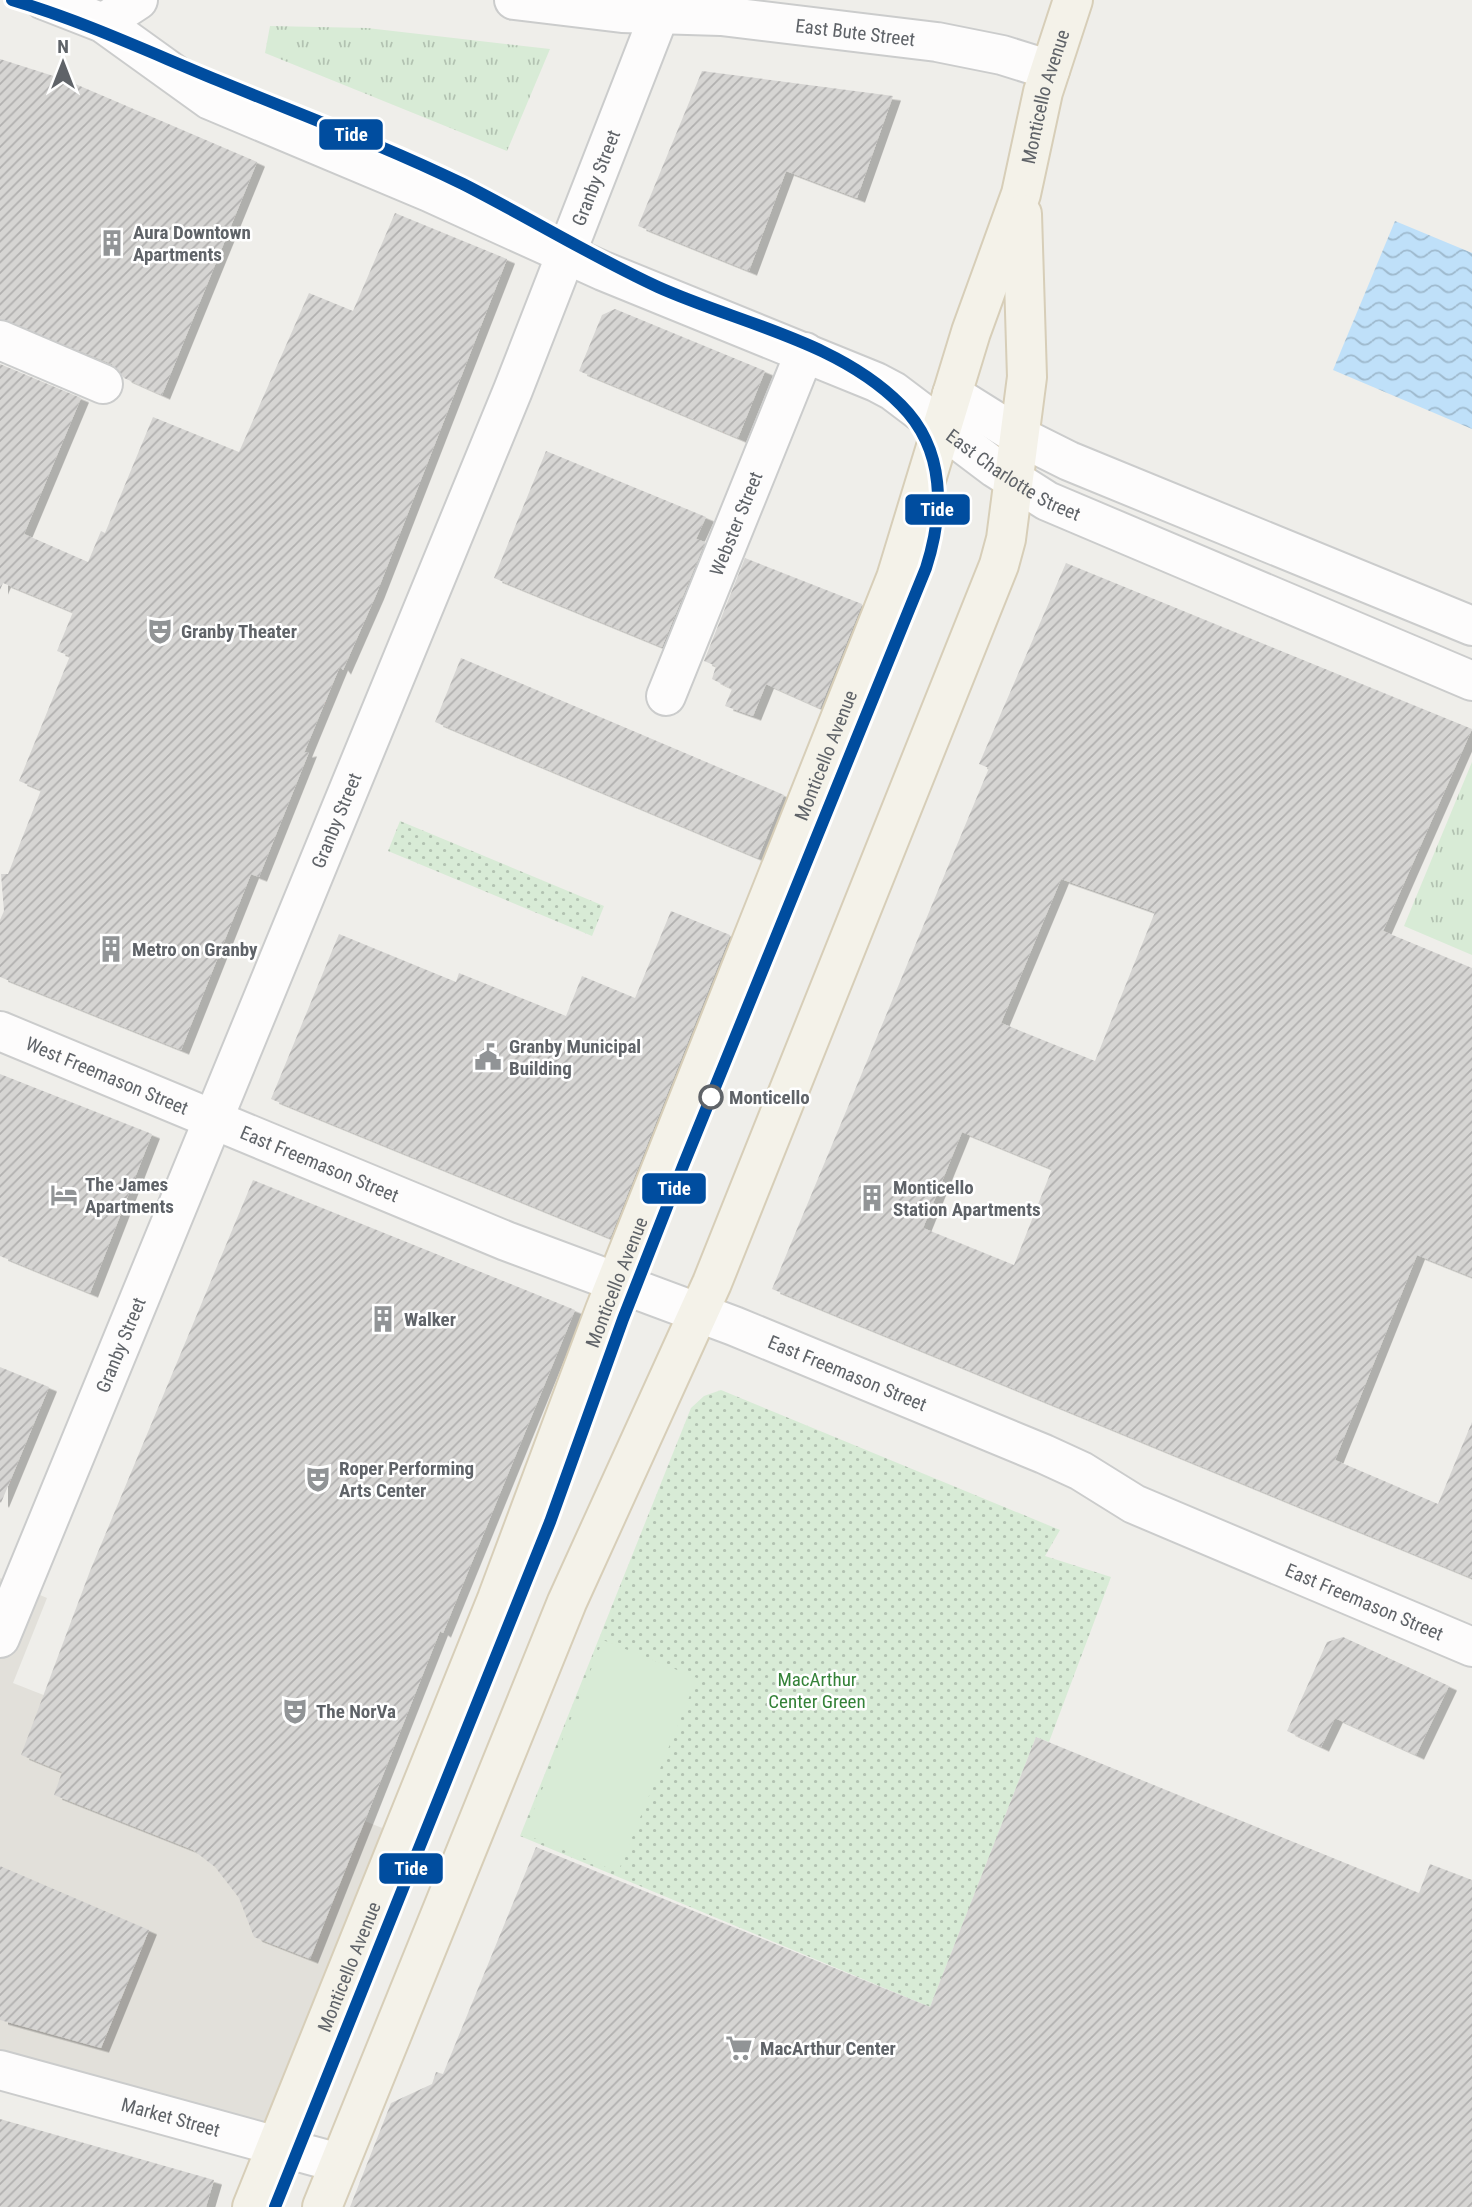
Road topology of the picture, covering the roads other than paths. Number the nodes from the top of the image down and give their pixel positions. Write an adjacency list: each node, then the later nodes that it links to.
1 (44, 0): 6 (street, East Charlotte Street)
2 (138, 0): 6 (street)
3 (514, 0): 5 (street, East Bute Street)
4 (1073, 0): 7 (main road, Monticello Avenue)
5 (662, 7): 7 (street, East Bute Street); 9 (street, Granby Street)
6 (103, 23): 9 (street, East Charlotte Street)
7 (1049, 70): 8 (main road, Monticello Avenue)
8 (1021, 194): 13 (main road, Monticello Avenue); 14 (main road, Monticello Avenue)
9 (565, 254): 11 (street, East Charlotte Street); 20 (street, Granby Street)
10 (0, 340): 12 (street)
11 (805, 352): 13 (street, East Charlotte Street); 18 (street, Webster Street)
12 (103, 384)
13 (947, 410): 14 (street, East Charlotte Street); 15 (street, East Charlotte Street); 21 (main road, Monticello Avenue)
14 (1019, 436): 15 (main road, Monticello Avenue); 16 (street, East Charlotte Street)
15 (1013, 481): 17 (street, East Charlotte Street); 22 (main road, Monticello Avenue)
16 (1472, 626)
17 (1472, 681)
18 (666, 696)
19 (0, 1031): 20 (street, West Freemason Street)
20 (213, 1119): 21 (street, East Freemason Street); 23 (street, Granby Street)
21 (616, 1282): 22 (street, East Freemason Street); 26 (main road, Monticello Avenue)
22 (698, 1313): 24 (street, East Freemason Street); 27 (main road, Monticello Avenue)
23 (0, 1638)
24 (1472, 1647)
25 (0, 2070): 26 (street, Market Street)
26 (277, 2146): 27 (street, Market Street); 28 (main road, Monticello Avenue)
27 (339, 2163): 29 (main road, Monticello Avenue)
28 (253, 2207)
29 (322, 2207)

